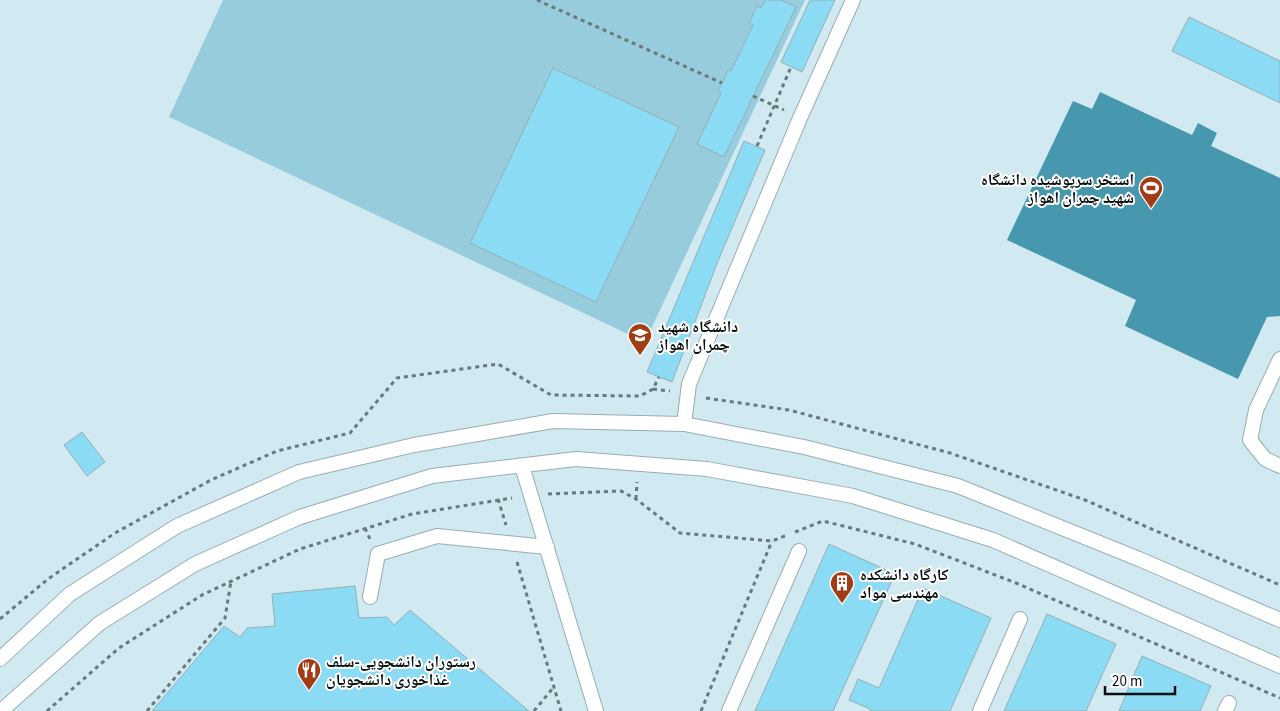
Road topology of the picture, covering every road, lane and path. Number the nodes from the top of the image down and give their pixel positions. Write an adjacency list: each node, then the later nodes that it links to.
1 (537, 0): 4 (path)
2 (853, 0): 7 (lane)
3 (791, 67): 6 (path)
4 (722, 83)
5 (753, 96): 6 (path)
6 (775, 106): 7 (path); 8 (path)
7 (800, 118): 10 (lane)
8 (757, 146)
9 (1280, 359): 12 (lane)
10 (684, 424): 22 (lane); 23 (lane)
11 (522, 466): 13 (lane); 24 (lane); 27 (lane)
12 (1280, 466)
13 (531, 496): 14 (path); 15 (path); 17 (lane)
14 (498, 499): 16 (path); 19 (path)
15 (772, 541): 26 (path); 33 (path)
16 (511, 544): 17 (lane); 20 (lane); 25 (path)
17 (547, 548): 32 (lane)
18 (799, 551): 34 (lane)
19 (231, 581): 28 (path); 29 (path)
20 (370, 597)
21 (1020, 620): 35 (lane)
22 (1280, 620)
23 (0, 659)
24 (1280, 666)
25 (554, 687): 30 (path); 31 (path)
26 (1280, 698)
27 (1, 711)
28 (46, 711)
29 (147, 711)
30 (534, 711)
31 (561, 711)
32 (596, 711)
33 (700, 711)
34 (729, 711)
35 (980, 711)

